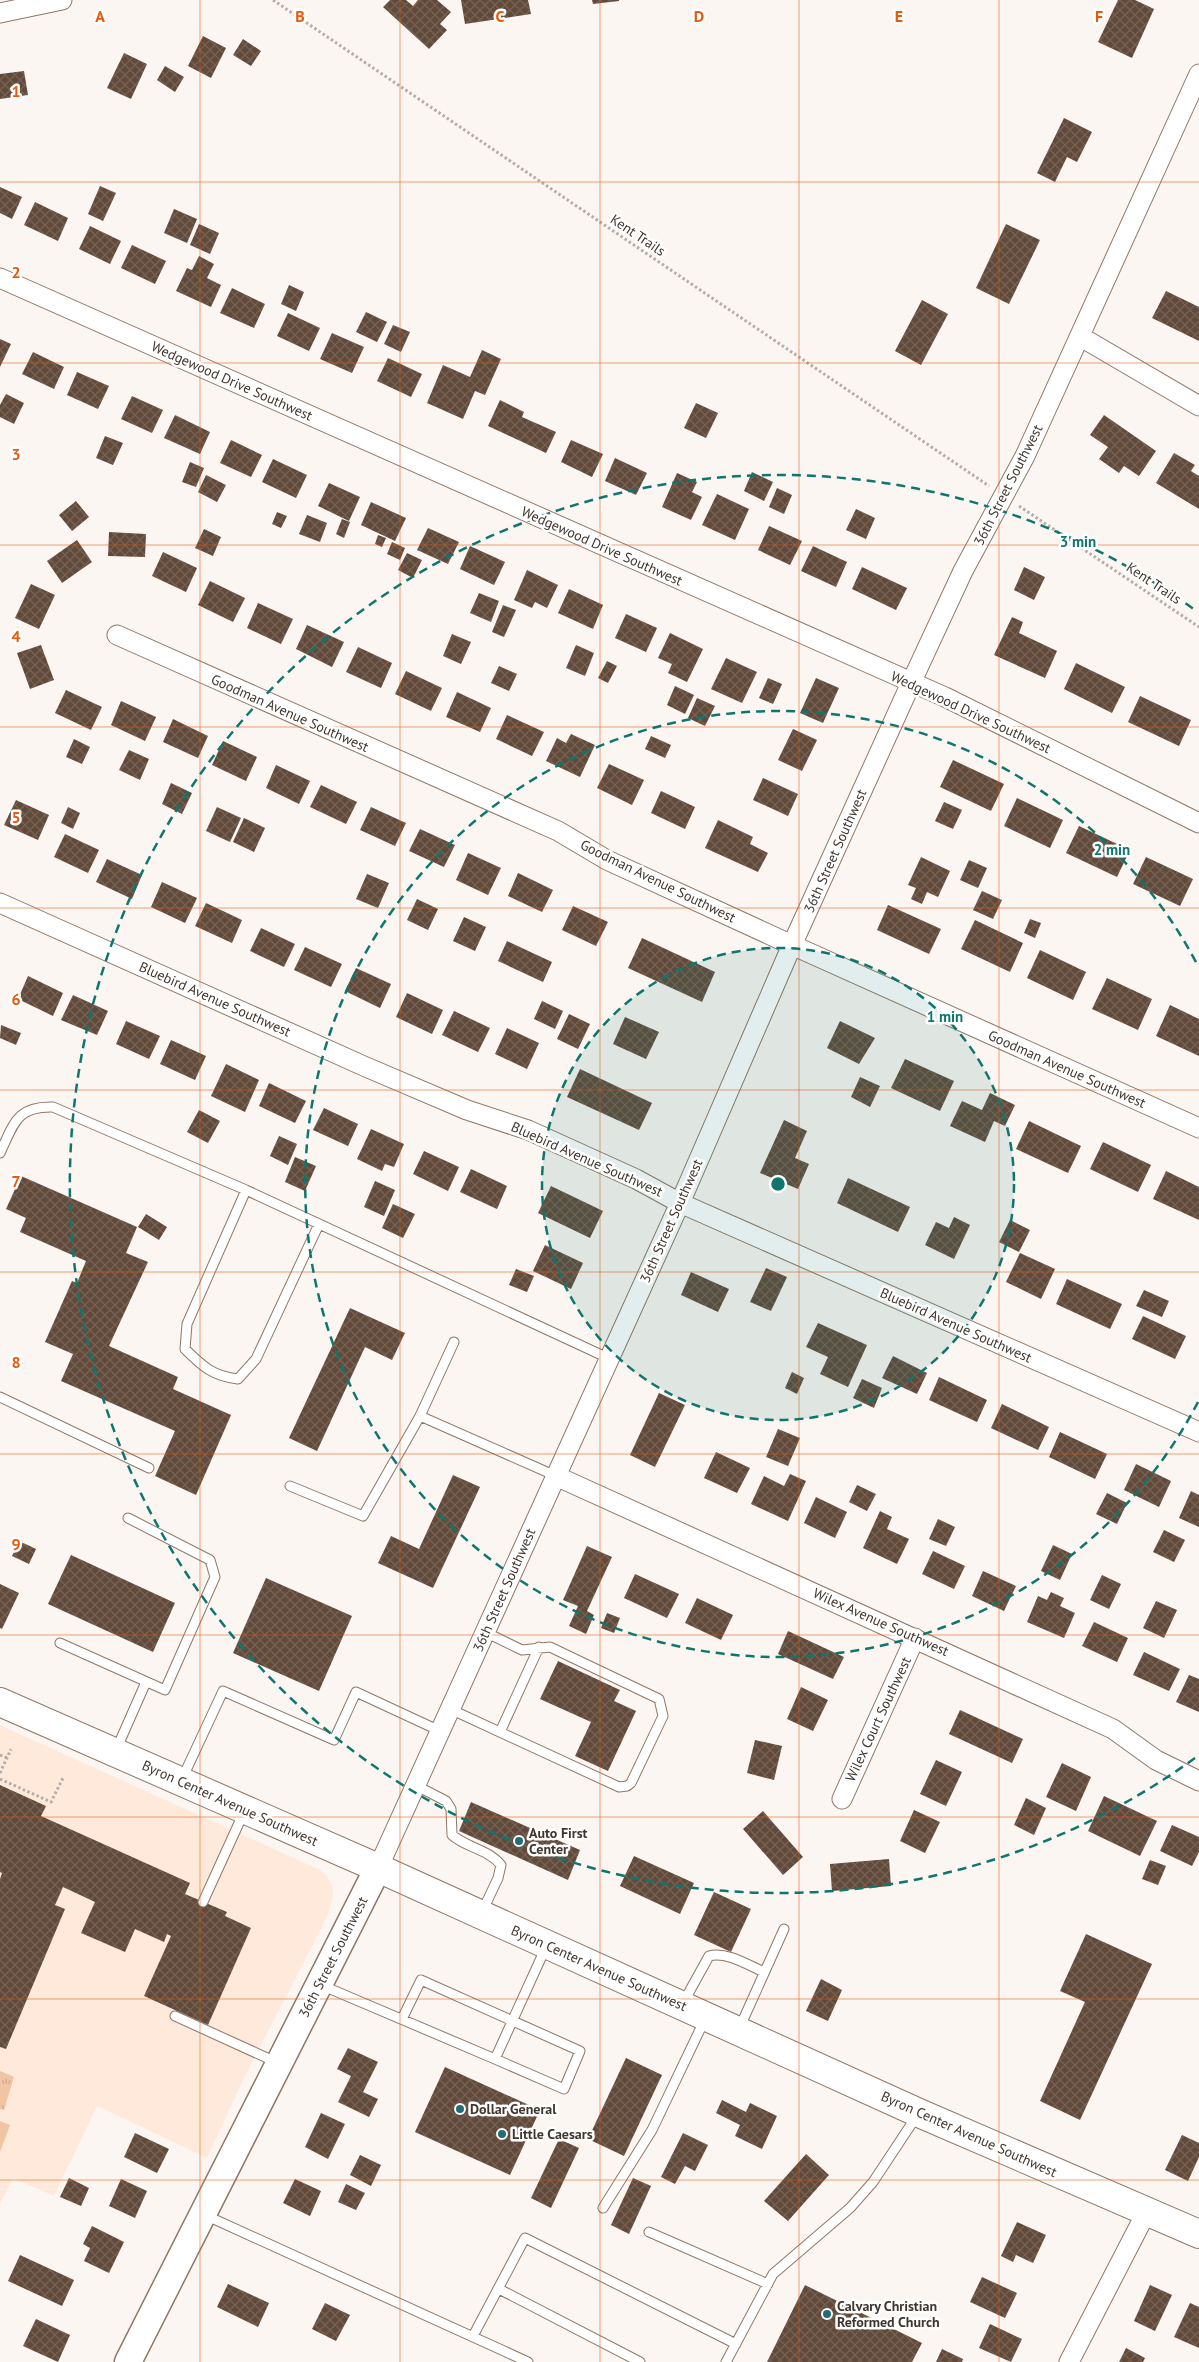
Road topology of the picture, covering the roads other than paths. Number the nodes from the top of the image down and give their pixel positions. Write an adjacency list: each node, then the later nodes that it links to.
1 (62, 0): 2 (street)
2 (0, 12)
3 (1199, 74): 5 (street, 36th Street Southwest)
4 (0, 278): 8 (street, Wedgewood Drive Southwest)
5 (1081, 337): 6 (street); 8 (street, 36th Street Southwest)
6 (1199, 406)
7 (117, 635): 11 (street, Goodman Avenue Southwest)
8 (911, 683): 9 (street, Wedgewood Drive Southwest); 11 (street, 36th Street Southwest)
9 (1199, 823)
10 (0, 903): 15 (street, Bluebird Avenue Southwest)
11 (792, 945): 12 (street, Goodman Avenue Southwest); 15 (street, 36th Street Southwest)
12 (1199, 1128)
13 (0, 1153): 14 (lane)
14 (246, 1190): 16 (lane); 16 (lane)
15 (680, 1203): 18 (street, 36th Street Southwest); 21 (street, Bluebird Avenue Southwest)
16 (319, 1224): 18 (lane)
17 (454, 1342): 20 (lane)
18 (608, 1358): 23 (street, 36th Street Southwest)
19 (0, 1397): 22 (lane)
20 (420, 1416): 23 (lane); 24 (lane)
21 (1199, 1432)
22 (149, 1468)
23 (556, 1476): 26 (street, 36th Street Southwest); 27 (street, Wilex Avenue Southwest)
24 (290, 1486)
25 (128, 1518): 30 (lane)
26 (485, 1632): 29 (lane); 32 (street, 36th Street Southwest)
27 (915, 1638): 36 (street, Wilex Avenue Southwest); 39 (street, Wilex Court Southwest)
28 (60, 1643): 30 (lane)
29 (539, 1647): 34 (lane); 34 (lane)
30 (146, 1682): 35 (lane)
31 (0, 1702): 35 (main road, Byron Center Avenue Southwest)
32 (450, 1709): 33 (street, 36th Street Southwest); 34 (lane)
33 (440, 1731): 37 (lane); 38 (street, 36th Street Southwest)
34 (500, 1732)
35 (115, 1753): 37 (main road, Byron Center Avenue Southwest)
36 (1199, 1781)
37 (181, 1782): 40 (main road, Byron Center Avenue Southwest)
38 (415, 1785): 41 (street, 36th Street Southwest); 43 (lane)
39 (842, 1799)
40 (245, 1810): 41 (main road, Byron Center Avenue Southwest); 42 (lane)
41 (378, 1868): 43 (main road, Byron Center Avenue Southwest); 47 (street, 36th Street Southwest)
42 (202, 1902)
43 (481, 1915): 45 (main road, Byron Center Avenue Southwest)
44 (784, 1929): 46 (lane)
45 (547, 1945): 48 (main road, Byron Center Avenue Southwest); 52 (lane)
46 (764, 1972): 48 (lane); 53 (lane)
47 (319, 1984): 51 (lane); 55 (street, 36th Street Southwest)
48 (682, 2006): 50 (main road, Byron Center Avenue Southwest)
49 (175, 2016): 55 (lane)
50 (706, 2017): 53 (main road, Byron Center Avenue Southwest); 57 (lane)
51 (402, 2020): 52 (lane); 54 (lane)
52 (512, 2021): 54 (lane); 54 (lane)
53 (738, 2031): 56 (main road, Byron Center Avenue Southwest)
54 (495, 2059)
55 (279, 2064): 59 (street, 36th Street Southwest)
56 (919, 2113): 58 (main road, Byron Center Avenue Southwest); 62 (lane)
57 (603, 2208)
58 (1147, 2211): 61 (main road, Byron Center Avenue Southwest); 70 (street)
59 (203, 2214): 64 (lane); 66 (street, 36th Street Southwest)
60 (649, 2232): 62 (lane)
61 (1199, 2234)
62 (768, 2284): 65 (lane)
63 (500, 2289): 64 (lane); 65 (lane); 68 (lane)
64 (473, 2336): 67 (lane)
65 (736, 2344): 69 (lane)
66 (128, 2362)
67 (528, 2362)
68 (640, 2362)
69 (726, 2362)
70 (1069, 2362)

